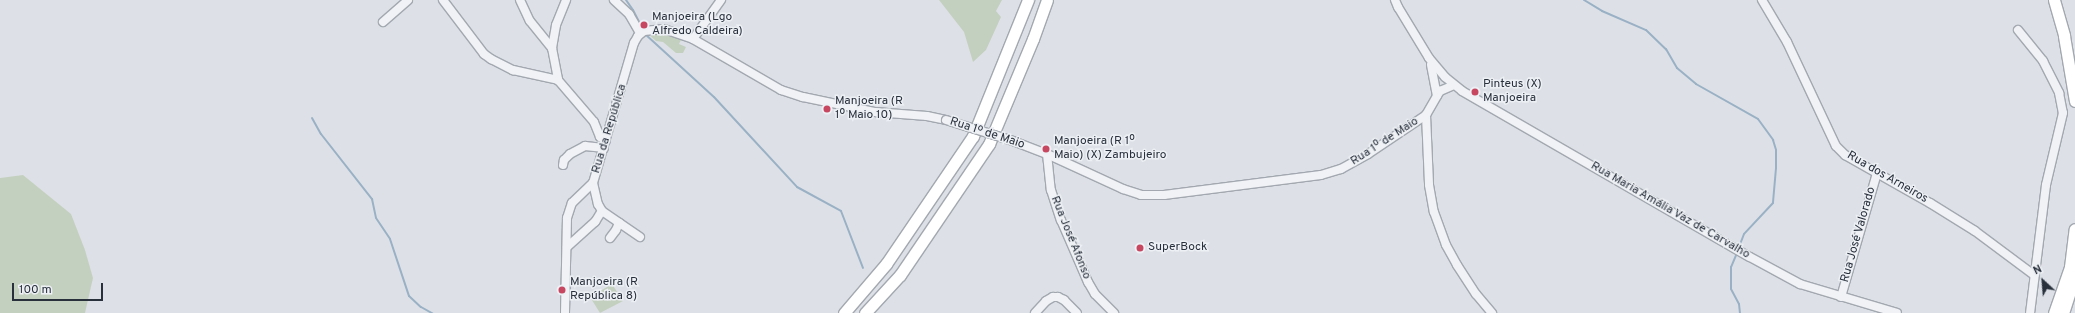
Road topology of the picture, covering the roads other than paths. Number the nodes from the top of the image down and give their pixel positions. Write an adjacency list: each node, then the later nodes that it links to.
1 (408, 0): 13 (street)
2 (443, 0): 20 (street)
3 (520, 0): 17 (street)
4 (566, 0): 17 (street)
5 (614, 0): 15 (street)
6 (721, 0): 16 (street)
7 (1028, 0): 39 (highway)
8 (1047, 0): 41 (highway)
9 (1395, 0): 19 (street)
10 (1762, 0): 28 (street, Rua dos Arneiros)
11 (2054, 0): 23 (highway)
12 (2061, 0): 18 (highway)
13 (383, 22)
14 (2018, 30): 36 (street)
15 (640, 33): 16 (street, Rua 1º de Maio); 25 (street, Rua da República)
16 (693, 39): 26 (street, Rua 1º de Maio, bridge)
17 (552, 48): 20 (street)
18 (2075, 57)
19 (1429, 58): 21 (street, Rua Maria Amália Vaz de Carvalho); 22 (street)
20 (558, 80): 25 (street)
21 (1454, 85): 22 (street); 38 (street, Rua Maria Amália Vaz de Carvalho)
22 (1437, 95): 24 (street, Rua 1º de Maio)
23 (2075, 101)
24 (1426, 115): 26 (street, Rua 1º de Maio); 45 (street)
25 (605, 145): 27 (street); 29 (street, Rua da República)
26 (1046, 154): 44 (street, Rua José Afonso)
27 (563, 165)
28 (1877, 173): 36 (street, Rua dos Arneiros); 38 (street, Rua José Valorado)
29 (593, 183): 30 (street); 35 (street, Rua da República)
30 (602, 211): 31 (street); 35 (street)
31 (619, 223): 33 (street); 34 (street)
32 (2075, 229): 48 (highway)
33 (640, 237)
34 (610, 238)
35 (567, 247): 40 (street, Rua da República)
36 (2034, 275): 47 (street)
37 (2075, 276): 49 (highway)
38 (1841, 297): 46 (street, Rua Maria Amália Vaz de Carvalho)
39 (845, 311)
40 (565, 313)
41 (865, 313)
42 (1035, 313): 43 (street)
43 (1077, 313)
44 (1114, 313)
45 (1492, 313)
46 (1897, 313)
47 (2030, 313)
48 (2054, 313)
49 (2063, 313)

